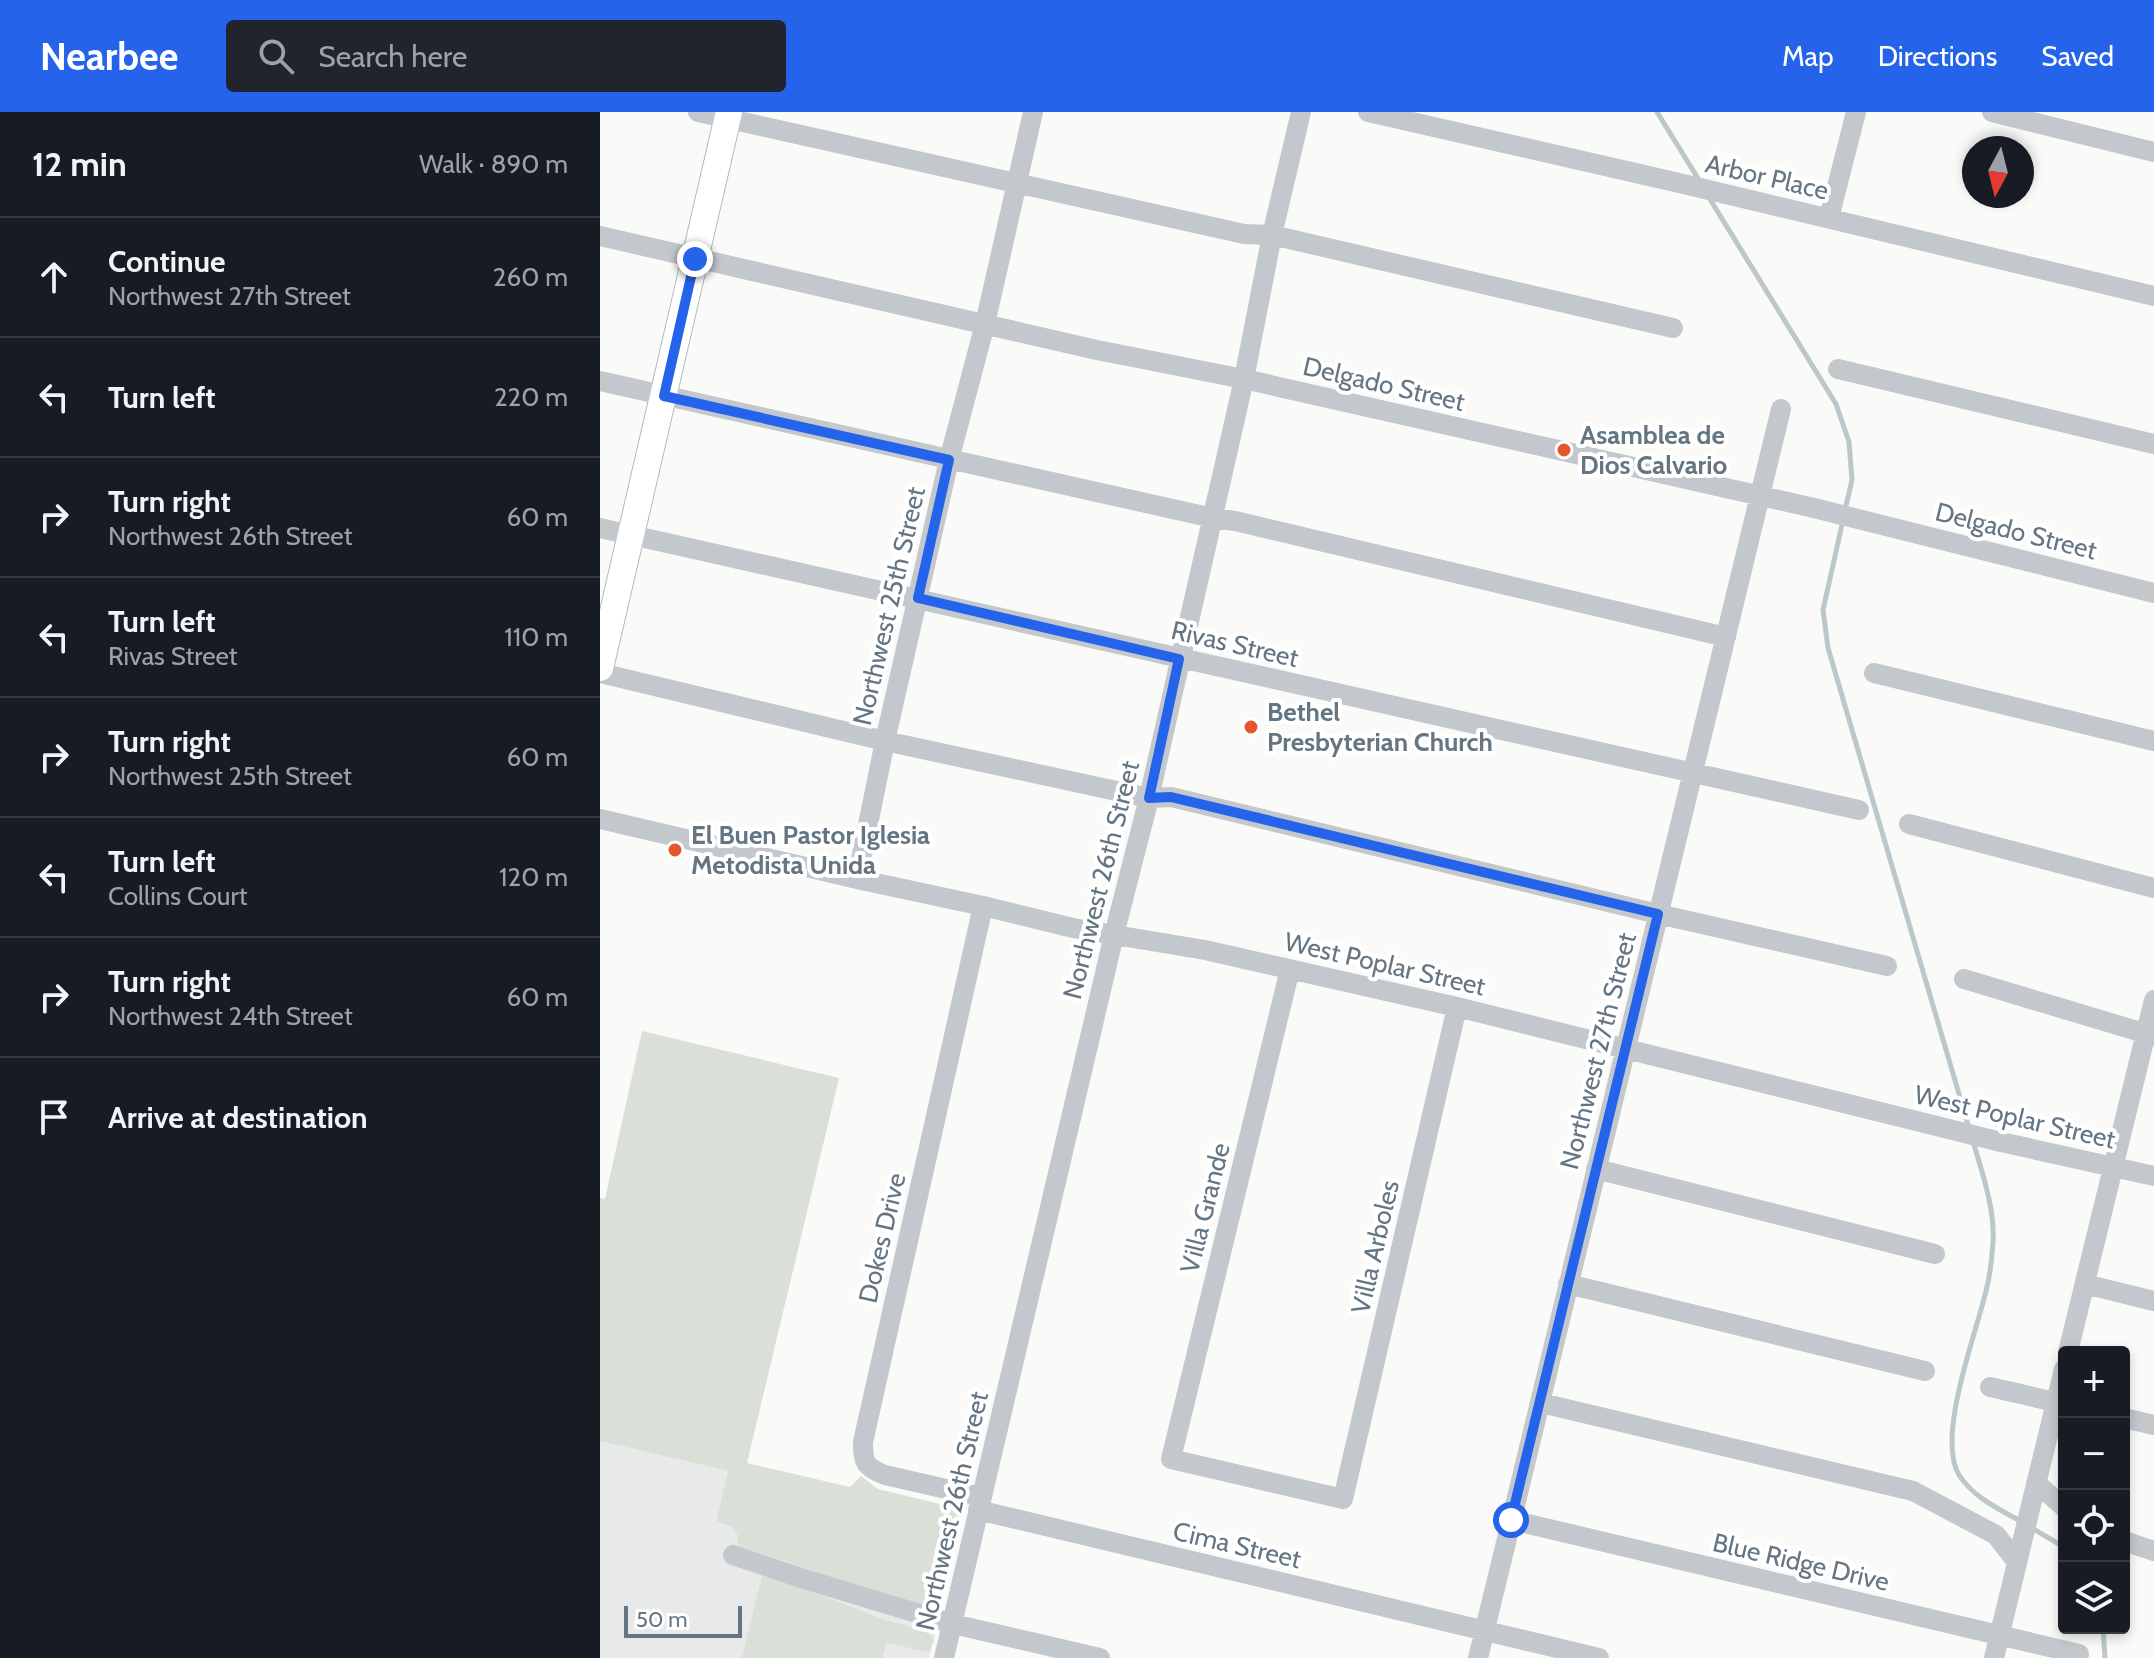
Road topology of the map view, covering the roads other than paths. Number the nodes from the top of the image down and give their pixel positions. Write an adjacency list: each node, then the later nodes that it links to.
1 (698, 112): 7 (street)
2 (1033, 112): 9 (street, Northwest 25th Street)
3 (1301, 112): 11 (street, Northwest 26th Street)
4 (1368, 112): 10 (street, Arbor Place)
5 (1856, 112): 10 (street)
6 (1992, 112): 8 (street)
7 (728, 115): 9 (street); 13 (main road)
8 (2154, 152)
9 (1016, 185): 11 (street); 15 (street, Northwest 25th Street)
10 (1829, 218): 14 (street, Arbor Place)
11 (1272, 235): 16 (street); 18 (street, Northwest 26th Street)
12 (600, 236): 13 (street, Delgado Street)
13 (695, 259): 15 (street, Delgado Street); 20 (main road)
14 (2154, 296)
15 (985, 324): 18 (street, Delgado Street); 23 (street, Northwest 25th Street)
16 (1673, 328)
17 (1838, 369): 22 (street)
18 (1244, 379): 24 (street, Delgado Street); 25 (street, Northwest 26th Street)
19 (600, 381): 20 (street)
20 (664, 396): 23 (street); 27 (main road)
21 (1781, 409): 24 (street, Northwest 27th Street)
22 (2154, 444)
23 (949, 460): 25 (street); 29 (street, Northwest 25th Street)
24 (1761, 496): 28 (street, Delgado Street); 30 (street, Northwest 27th Street)
25 (1213, 518): 30 (street); 31 (street, Northwest 26th Street)
26 (600, 528): 27 (street, Rivas Street)
27 (632, 536): 29 (street, Rivas Street); 32 (main road)
28 (2154, 593)
29 (918, 598): 31 (street, Rivas Street); 34 (street, Northwest 25th Street)
30 (1726, 637): 36 (street, Northwest 27th Street)
31 (1179, 659): 36 (street, Rivas Street); 37 (street, Northwest 26th Street)
32 (600, 670): 34 (street)
33 (1874, 673): 35 (street)
34 (885, 741): 37 (street); 41 (street, Northwest 25th Street)
35 (2154, 741)
36 (1692, 772): 38 (street, Rivas Street); 44 (street, Northwest 27th Street)
37 (1149, 798): 44 (street); 45 (street, Northwest 26th Street)
38 (1859, 810)
39 (600, 819): 41 (street, West Poplar Street)
40 (1909, 824): 42 (street)
41 (857, 879): 43 (street, West Poplar Street)
42 (2154, 888)
43 (983, 906): 45 (street, West Poplar Street); 71 (street, Dokes Drive)
44 (1658, 914): 46 (street); 52 (street, Northwest 27th Street)
45 (1114, 935): 47 (street, West Poplar Street); 71 (street, Northwest 26th Street)
46 (1887, 966)
47 (1290, 969): 50 (street, West Poplar Street); 69 (street, Villa Grande)
48 (1964, 979): 51 (street)
49 (2154, 1000): 51 (street)
50 (1457, 1007): 52 (street, West Poplar Street); 69 (street, Villa Arboles)
51 (2150, 1035): 53 (street)
52 (1626, 1048): 53 (street, West Poplar Street); 54 (street, Northwest 27th Street)
53 (2113, 1167): 55 (street, West Poplar Street); 58 (street)
54 (1596, 1169): 56 (street); 57 (street, Northwest 27th Street)
55 (2154, 1176)
56 (1935, 1254)
57 (1568, 1284): 61 (street); 63 (street, Northwest 27th Street)
58 (2085, 1284): 59 (street); 60 (street)
59 (2154, 1301)
60 (2070, 1346)
61 (1925, 1371)
62 (1990, 1387): 64 (street)
63 (1541, 1403): 72 (street, Northwest 27th Street); 76 (street)
64 (2058, 1403)
65 (2058, 1410): 68 (street)
66 (2130, 1419): 67 (street)
67 (2154, 1425)
68 (2036, 1483): 70 (street); 76 (street)
69 (1343, 1499)
70 (2058, 1502)
71 (979, 1503): 77 (street, Northwest 26th Street); 78 (street, Cima Street)
72 (1511, 1520): 78 (street, Northwest 27th Street); 79 (street, Blue Ridge Drive)
73 (2130, 1543): 74 (street)
74 (2154, 1551)
75 (733, 1555): 77 (street)
76 (2019, 1555): 79 (street)
77 (953, 1624): 81 (street, Northwest 26th Street); 82 (street)
78 (1485, 1631): 83 (street, Northwest 27th Street); 84 (street, Cima Street)
79 (1999, 1636): 80 (street, Blue Ridge Drive); 85 (street)
80 (2079, 1654)
81 (944, 1658)
82 (1100, 1658)
83 (1478, 1658)
84 (1599, 1658)
85 (1994, 1658)

